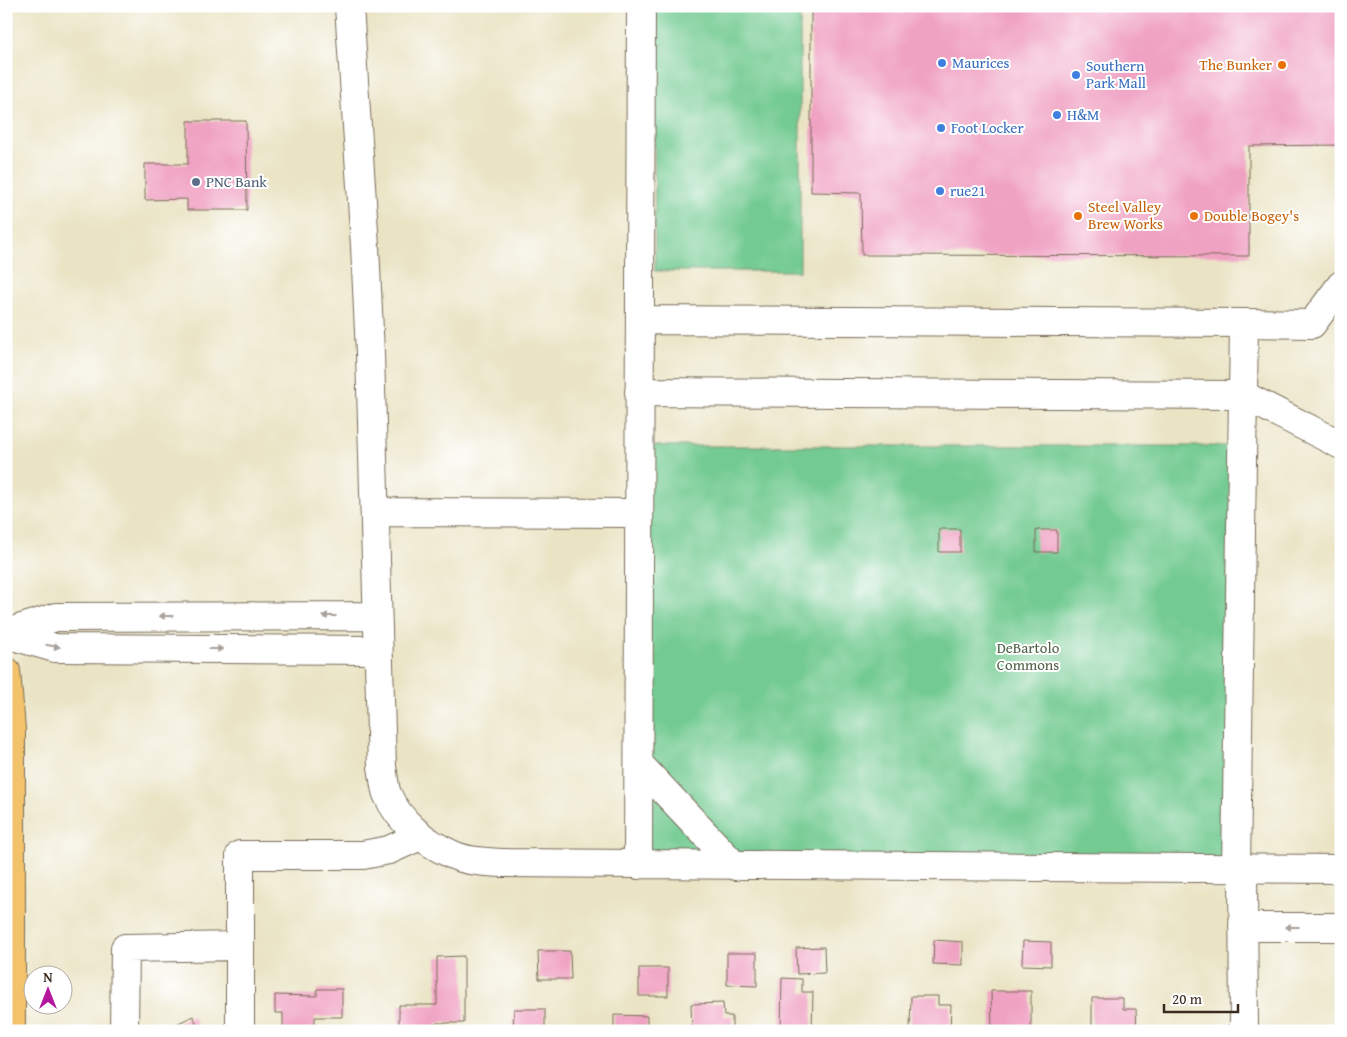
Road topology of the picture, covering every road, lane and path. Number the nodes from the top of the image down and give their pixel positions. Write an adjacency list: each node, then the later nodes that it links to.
1 (349, 6): 9 (lane)
2 (641, 6): 4 (lane)
3 (1341, 285): 5 (lane)
4 (640, 320): 5 (lane); 6 (lane)
5 (1244, 323): 7 (lane)
6 (640, 392): 7 (lane); 10 (lane)
7 (1243, 395): 8 (lane); 20 (lane)
8 (1341, 445)
9 (375, 512): 10 (lane); 11 (lane)
10 (639, 513): 15 (lane)
11 (377, 616): 12 (lane, one-way to 12); 13 (lane)
12 (6, 634): 13 (lane, one-way to 13)
13 (378, 650): 17 (lane)
14 (6, 671): 16 (main road)
15 (638, 764): 18 (lane); 19 (lane)
16 (9, 825): 22 (main road)
17 (420, 836): 18 (lane); 25 (lane)
18 (638, 865): 19 (lane)
19 (734, 866): 20 (lane)
20 (1240, 868): 21 (lane); 23 (lane)
21 (1341, 869)
22 (9, 878): 26 (main road)
23 (1243, 927): 24 (lane, one-way to 23); 30 (lane)
24 (1341, 927)
25 (240, 946): 28 (lane); 29 (lane)
26 (9, 985): 27 (main road)
27 (11, 1031)
28 (124, 1031)
29 (240, 1031)
30 (1244, 1031)

